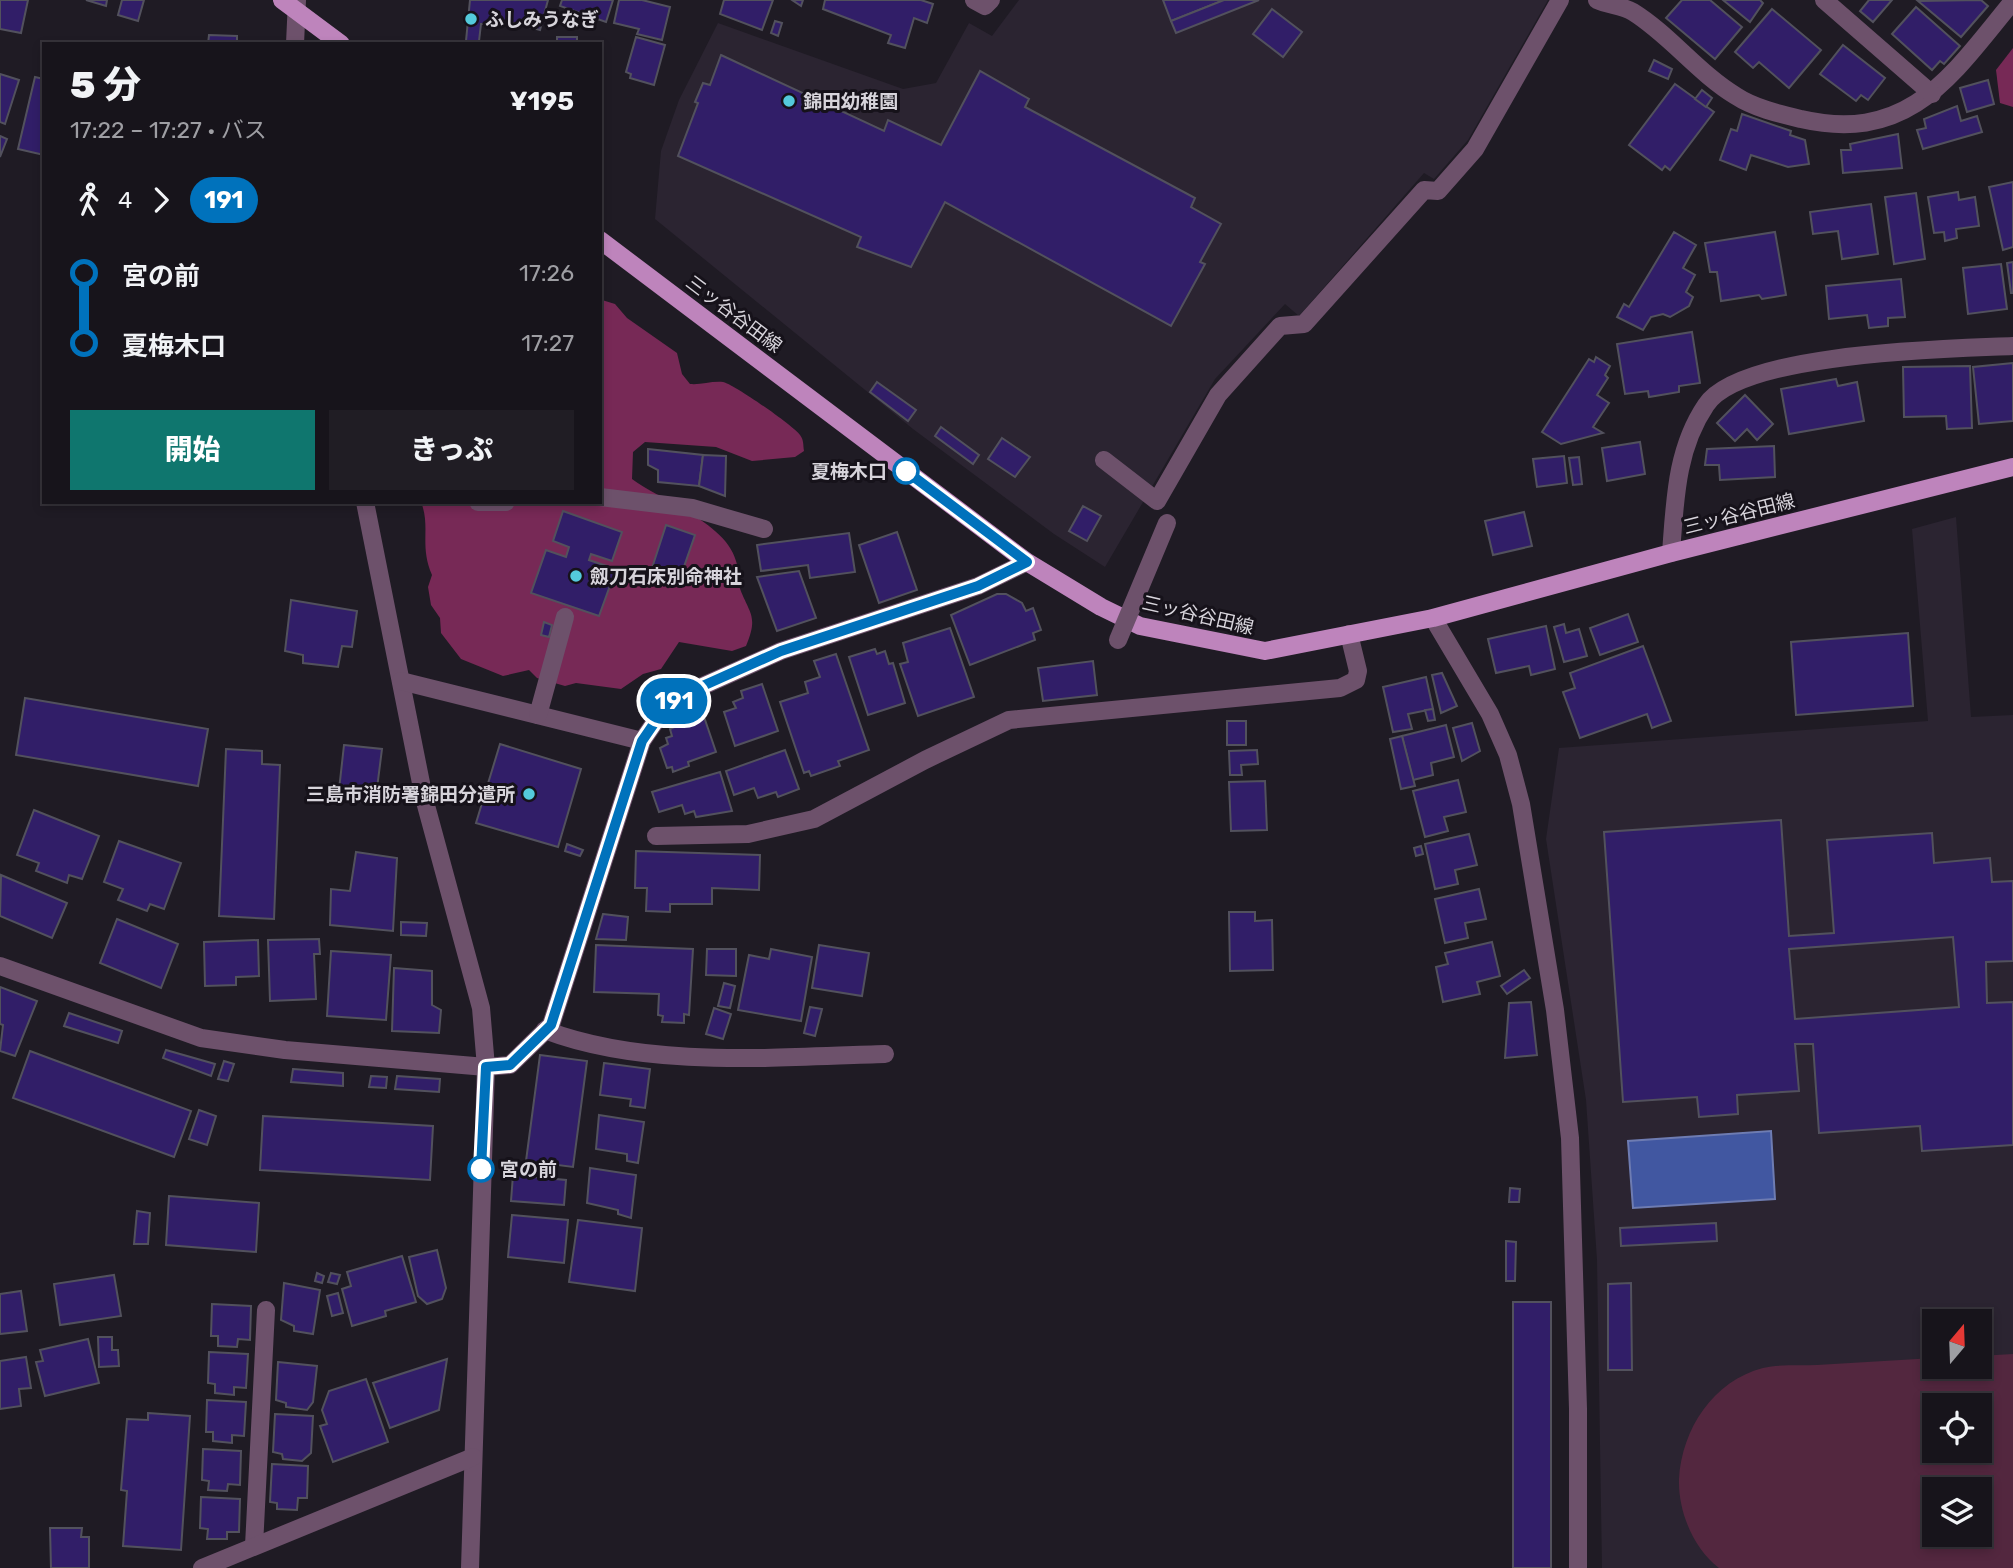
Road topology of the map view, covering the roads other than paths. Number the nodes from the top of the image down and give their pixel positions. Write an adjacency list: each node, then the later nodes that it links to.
1 (974, 0): 2 (street)
2 (991, 0)
3 (1560, 0): 14 (street)
4 (1597, 0): 8 (street)
5 (1824, 0): 11 (street)
6 (2013, 1): 11 (street)
7 (292, 3): 9 (street); 10 (main road)
8 (1637, 5): 11 (street)
9 (295, 42)
10 (339, 42)
11 (1932, 94)
12 (602, 242): 21 (main road, 三ッ谷谷田線)
13 (2013, 346): 20 (street)
14 (1104, 460)
15 (2013, 467): 20 (main road, 三ッ谷谷田線)
16 (602, 497): 19 (street)
17 (365, 504): 26 (street)
18 (1167, 523): 25 (street, bridge)
19 (764, 529)
20 (1671, 553): 23 (main road, 三ッ谷谷田線)
21 (1027, 562): 24 (main road, 三ッ谷谷田線); 28 (street)
22 (565, 617): 27 (street)
23 (1433, 618): 24 (main road, 三ッ谷谷田線); 39 (street)
24 (1349, 634): 29 (street)
25 (1118, 640)
26 (401, 681): 27 (street); 33 (street)
27 (538, 715): 28 (street)
28 (642, 741): 31 (street)
29 (656, 836)
30 (0, 966): 33 (street)
31 (545, 1030): 32 (street); 33 (street)
32 (885, 1054)
33 (486, 1067): 35 (street)
34 (266, 1310): 36 (street)
35 (472, 1457): 36 (street); 38 (street)
36 (254, 1546): 37 (street)
37 (202, 1568)
38 (470, 1568)
39 (1578, 1568)

